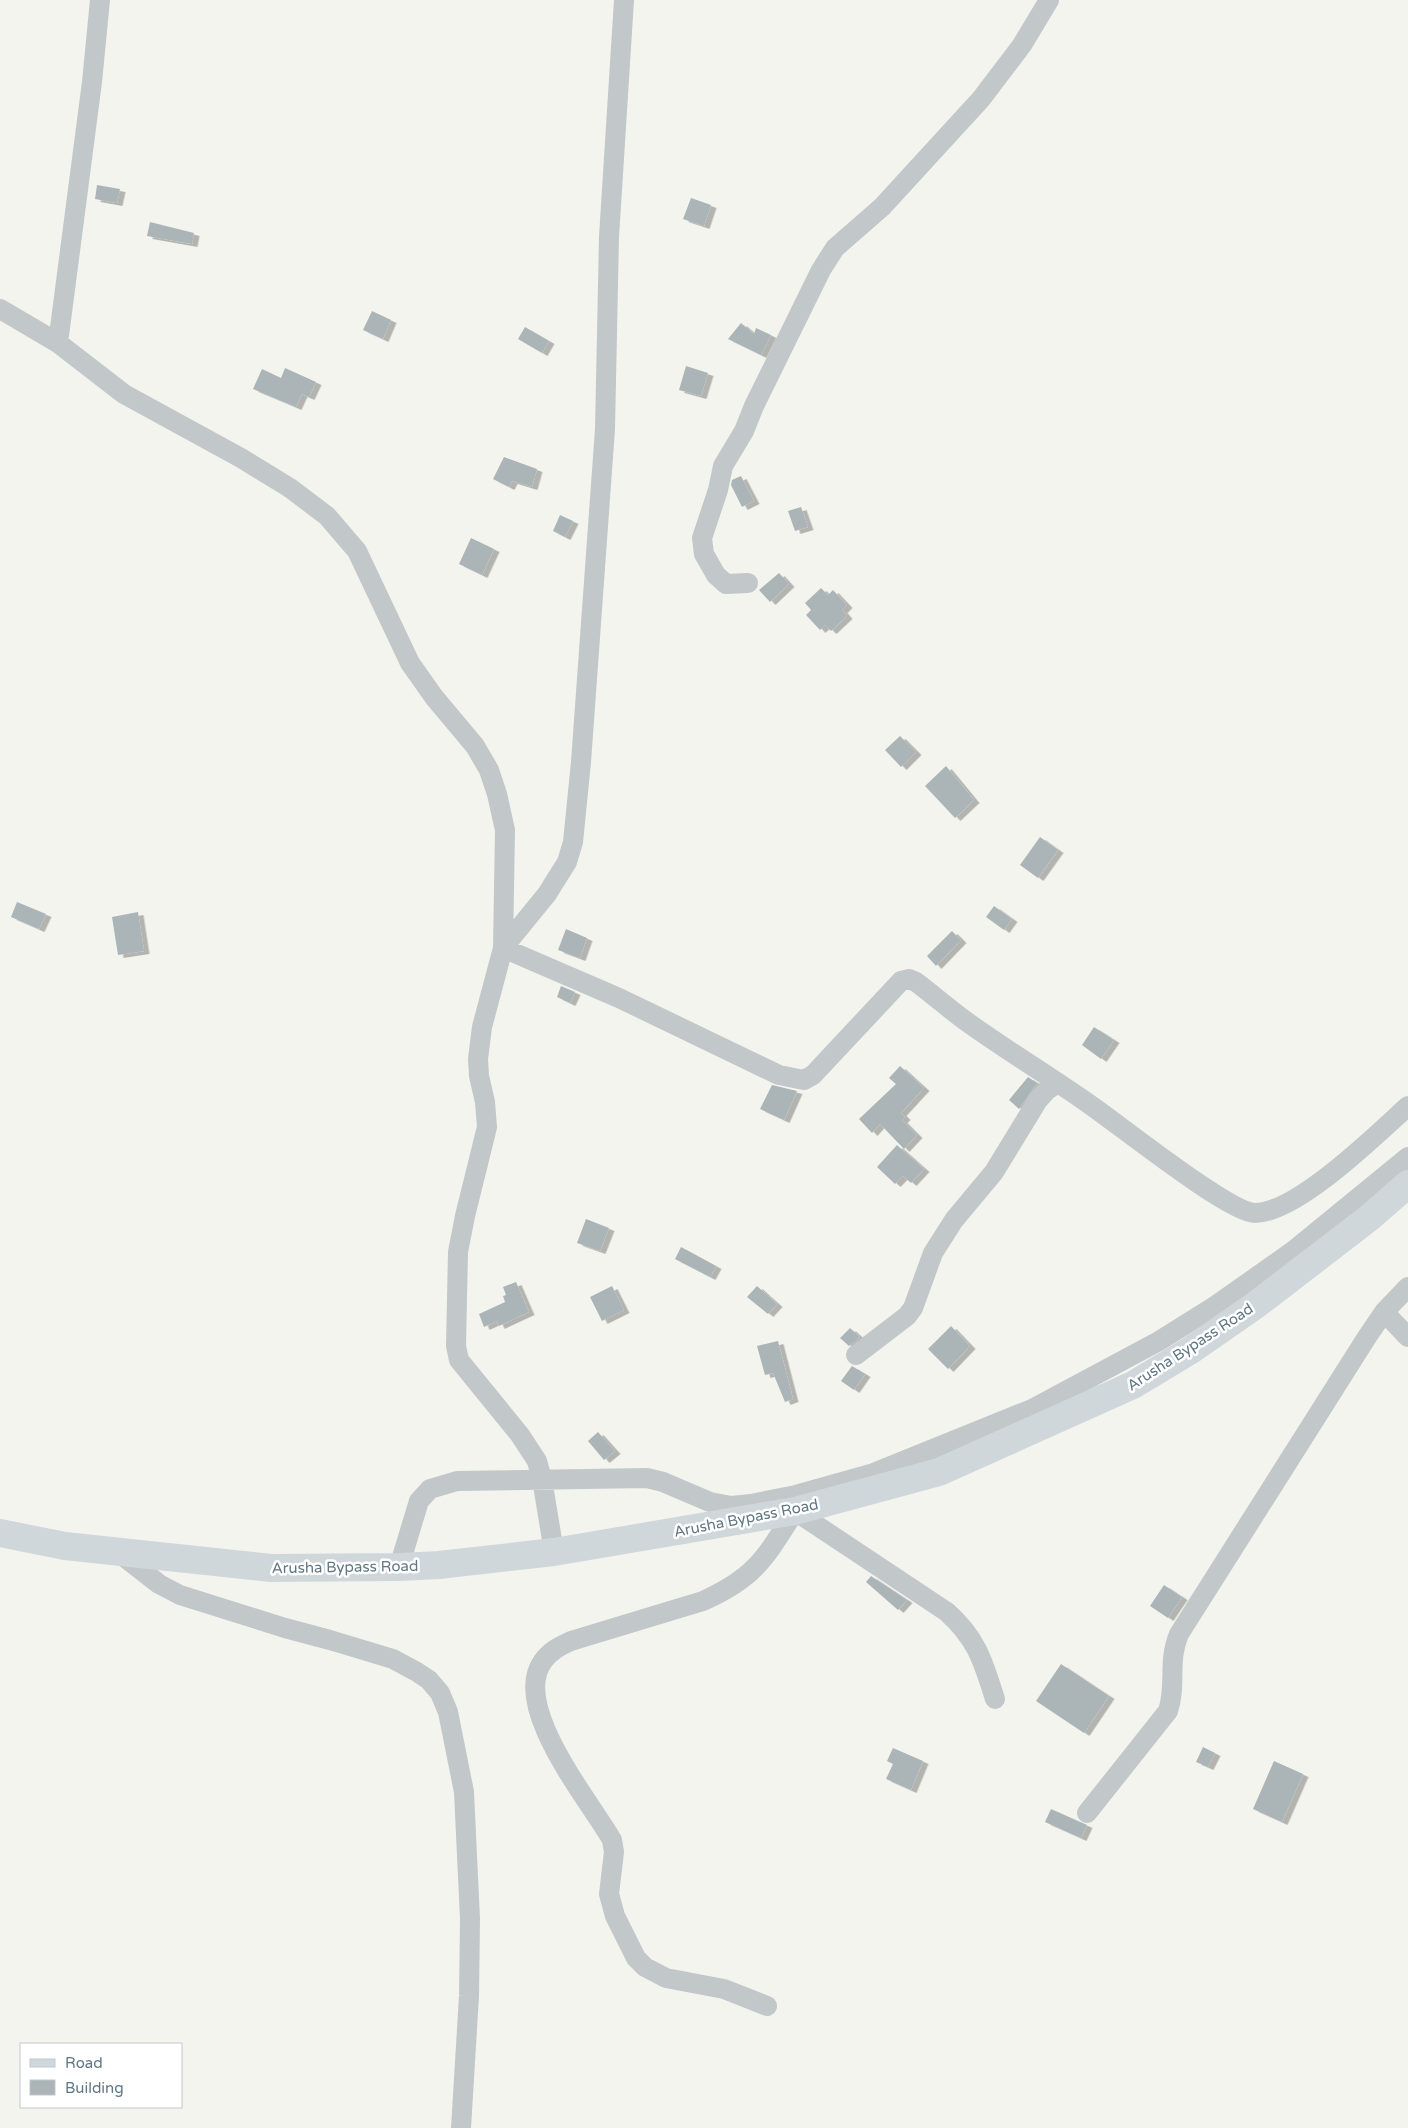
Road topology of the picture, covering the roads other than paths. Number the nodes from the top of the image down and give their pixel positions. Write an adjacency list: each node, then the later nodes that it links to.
1 (100, 0): 5 (street)
2 (624, 0): 7 (street)
3 (1050, 0): 6 (street)
4 (0, 309): 5 (street)
5 (58, 344): 7 (street)
6 (748, 583)
7 (504, 948): 8 (street); 16 (street)
8 (1058, 1083): 9 (street); 15 (street)
9 (1408, 1106)
10 (1408, 1157): 16 (street)
11 (1408, 1184): 17 (main road, Arusha Bypass Road)
12 (1408, 1287): 13 (street)
13 (1384, 1312): 14 (street); 23 (street)
14 (1408, 1336)
15 (856, 1355)
16 (542, 1479): 20 (street); 21 (street)
17 (795, 1511): 20 (main road, Arusha Bypass Road); 22 (street); 24 (street)
18 (0, 1533): 19 (main road, Arusha Bypass Road)
19 (118, 1552): 21 (main road, Arusha Bypass Road); 25 (street)
20 (554, 1552): 21 (main road, Arusha Bypass Road)
21 (399, 1567)
22 (995, 1699)
23 (1087, 1813)
24 (766, 2006)
25 (461, 2128)

